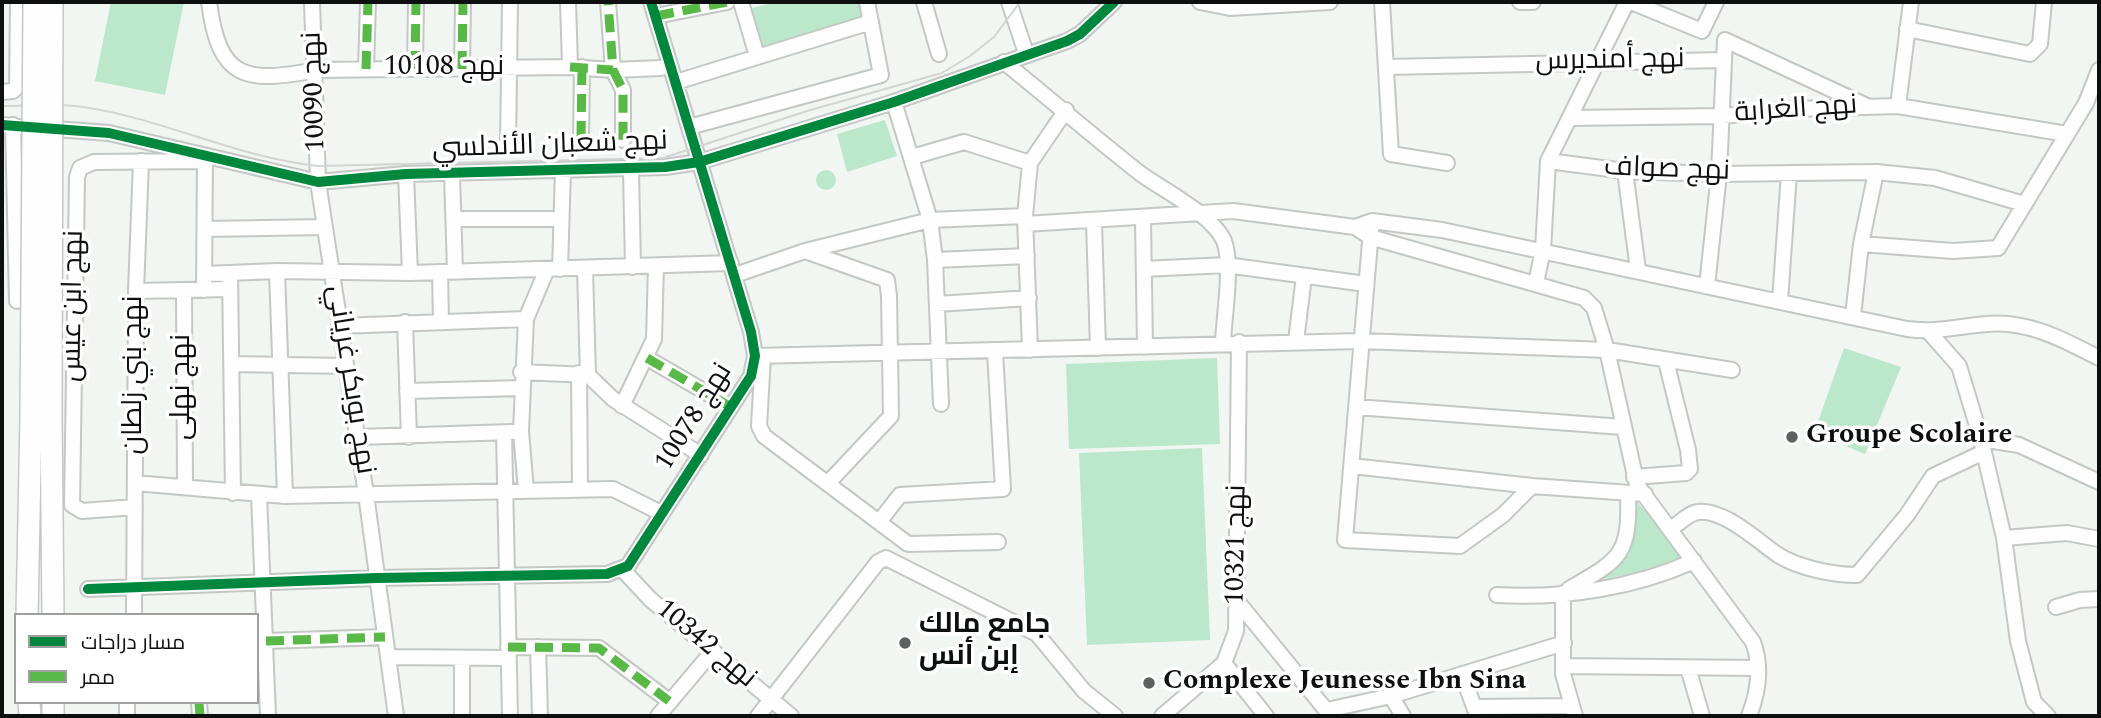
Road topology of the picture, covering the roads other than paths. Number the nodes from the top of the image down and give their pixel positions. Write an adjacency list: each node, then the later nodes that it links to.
1 (18, 2): 33 (street)
2 (34, 2): 159 (highway, bridge)
3 (52, 2): 159 (highway, bridge)
4 (209, 2): 44 (street, نهج 10108)
5 (312, 2): 44 (street, نهج 10090)
6 (369, 2): 45 (street)
7 (416, 2): 46 (street)
8 (463, 2): 47 (street)
9 (510, 2): 48 (street)
10 (568, 2): 41 (street)
11 (608, 2): 49 (street)
12 (727, 2): 28 (street)
13 (741, 2): 37 (street)
14 (867, 2): 29 (street)
15 (924, 2): 36 (street)
16 (1026, 2): 27 (street)
17 (1114, 2): 35 (street, نهج شعبان الأندلسي)
18 (1201, 2): 19 (street)
19 (1330, 2)
20 (1382, 2): 42 (street)
21 (1520, 2): 22 (street)
22 (1533, 2)
23 (1629, 2): 31 (street); 40 (street)
24 (1716, 2): 31 (street)
25 (1911, 2): 30 (street)
26 (2044, 2): 30 (street)
27 (1012, 8): 35 (street)
28 (654, 9): 51 (street, نهج 10078)
29 (871, 22): 37 (street); 60 (street)
30 (1907, 29): 55 (street)
31 (1702, 31): 32 (street)
32 (1725, 40): 38 (street, نهج أمنديرس); 54 (street, نهج أمنديرس)
33 (17, 46): 34 (street); 52 (street)
34 (2, 47)
35 (1026, 53): 39 (street, نهج شعبان الأندلسي)
36 (939, 54)
37 (757, 56): 51 (street)
38 (1724, 60): 40 (street, نهج أمنديرس); 57 (street)
39 (1004, 62): 53 (street, نهج شعبان الأندلسي); 56 (street)
40 (1596, 62): 42 (street, نهج أمنديرس); 58 (street)
41 (576, 67): 48 (street, نهج 10108); 49 (street, نهج 10108); 62 (street)
42 (1386, 67): 71 (street)
43 (661, 68): 49 (street, نهج 10108)
44 (317, 69): 45 (street, نهج 10108); 80 (street, نهج 10090)
45 (366, 69): 46 (street, نهج 10108)
46 (415, 69): 47 (street, نهج 10108)
47 (463, 69): 48 (street, نهج 10108)
48 (509, 69): 64 (street)
49 (613, 70): 63 (street)
50 (2099, 70): 61 (street)
51 (676, 82): 60 (street, نهج 10078)
52 (2, 92)
53 (894, 102): 65 (street); 69 (street, نهج شعبان الأندلسي)
54 (1867, 106): 55 (street, نهج الغرابة); 57 (street, نهج الغرابة)
55 (1898, 106): 61 (street, نهج الغرابة)
56 (1072, 115): 70 (street); 82 (street)
57 (1723, 116): 58 (street, نهج الغرابة); 79 (street)
58 (1570, 118): 68 (street)
59 (7, 125): 66 (street, نهج شعبان الأندلسي); 123 (street)
60 (689, 127): 69 (street, نهج 10078)
61 (2067, 134): 81 (street)
62 (581, 139)
63 (622, 140)
64 (508, 146)
65 (912, 157): 70 (street); 86 (street)
66 (205, 159): 67 (street, نهج ابن عيس); 80 (street, نهج شعبان الأندلسي); 92 (street)
67 (141, 161): 121 (street, نهج بني زلطان); 183 (street, نهج ابن عيس)
68 (1548, 161): 74 (street, نهج صواف); 95 (street)
69 (699, 162): 73 (street, نهج شعبان الأندلسي); 104 (street, نهج 10078)
70 (1030, 163): 87 (street)
71 (1447, 163)
72 (563, 170): 73 (street, نهج شعبان الأندلسي); 78 (street, نهج شعبان الأندلسي); 84 (street)
73 (631, 170): 101 (street)
74 (1625, 171): 79 (street, نهج صواف); 106 (street)
75 (1875, 172): 76 (street, نهج صواف); 81 (street, نهج صواف); 94 (street)
76 (1789, 173): 79 (street, نهج صواف); 124 (street)
77 (406, 174): 78 (street, نهج شعبان الأندلسي); 80 (street, نهج شعبان الأندلسي); 110 (street)
78 (452, 174): 83 (street)
79 (1719, 174): 117 (street)
80 (318, 182): 90 (street, نهج بوبكر غرياني)
81 (2024, 204): 94 (street)
82 (1198, 214): 85 (street); 91 (street); 99 (street)
83 (454, 219): 84 (street); 108 (street)
84 (561, 219): 102 (street)
85 (1143, 219): 89 (street); 105 (street)
86 (930, 220): 87 (street); 96 (street); 98 (street)
87 (1025, 220): 89 (street); 97 (street)
88 (1373, 221): 91 (street); 93 (street); 95 (street)
89 (1094, 222): 137 (street)
90 (324, 227): 92 (street); 113 (street, نهج بوبكر غرياني)
91 (1354, 228): 93 (street)
92 (205, 229): 111 (street)
93 (1370, 237): 115 (street); 116 (street)
94 (1861, 244): 126 (street)
95 (1543, 250): 106 (street); 115 (street)
96 (805, 251): 104 (street); 142 (street)
97 (1027, 256): 98 (street); 122 (street)
98 (935, 260): 125 (street)
99 (1226, 265): 105 (street); 114 (street); 134 (street)
100 (656, 266): 101 (street); 104 (street); 145 (street)
101 (633, 267): 103 (street)
102 (553, 269): 103 (street); 108 (street); 127 (street)
103 (585, 269): 152 (street)
104 (733, 269): 143 (street, نهج 10078)
105 (1144, 269): 136 (street)
106 (1639, 270): 117 (street)
107 (277, 271): 112 (street); 113 (street); 148 (street)
108 (455, 271): 109 (street)
109 (440, 272): 110 (street); 129 (street)
110 (411, 273): 113 (street)
111 (205, 274): 112 (street); 120 (street)
112 (230, 274): 118 (street)
113 (333, 274): 130 (street, نهج بوبكر غرياني)
114 (1304, 276): 116 (street); 132 (street)
115 (1536, 283): 139 (street)
116 (1366, 284): 133 (street)
117 (1707, 286): 124 (street)
118 (230, 289): 120 (street); 147 (street)
119 (184, 290): 120 (street); 121 (street); 172 (street, نهج نهلى)
120 (204, 290)
121 (136, 291): 170 (street, نهج بني زلطان)
122 (1029, 298): 125 (street); 138 (street)
123 (17, 301)
124 (1780, 301): 126 (street)
125 (937, 303): 141 (street)
126 (1853, 316): 131 (street)
127 (526, 320): 129 (street); 151 (street)
128 (405, 322): 129 (street); 130 (street); 154 (street)
129 (441, 322)
130 (339, 326): 149 (street, نهج بوبكر غرياني)
131 (1929, 332): 144 (street); 165 (street)
132 (1296, 341): 133 (street); 135 (street)
133 (1361, 341): 139 (street); 158 (street)
134 (1223, 342): 135 (street); 136 (street)
135 (1239, 342): 201 (street, نهج 10321)
136 (1145, 347): 137 (street)
137 (1098, 348): 138 (street)
138 (1030, 350): 140 (street)
139 (1606, 350): 146 (street); 160 (street)
140 (995, 352): 141 (street); 185 (street)
141 (939, 354): 142 (street); 155 (street)
142 (888, 355): 143 (street); 171 (street)
143 (759, 356): 157 (street, نهج 10078); 171 (street)
144 (2099, 358)
145 (647, 359): 156 (street); 157 (street)
146 (1666, 361): 150 (street); 168 (street)
147 (232, 364): 148 (street); 177 (street)
148 (282, 365): 149 (street); 182 (street)
149 (344, 366): 164 (street, نهج بوبكر غرياني)
150 (1732, 370)
151 (521, 372): 152 (street); 153 (street)
152 (584, 374): 156 (street); 174 (street)
153 (523, 388): 154 (street); 161 (street)
154 (407, 391): 163 (street)
155 (941, 404)
156 (622, 405): 166 (street)
157 (731, 407): 166 (street, نهج 10078)
158 (1356, 407): 160 (street); 167 (street)
159 (41, 416): 195 (highway); 205 (highway)
160 (1623, 427): 168 (street)
161 (521, 431): 162 (street); 175 (street)
162 (504, 433): 163 (street); 176 (street)
163 (409, 437): 164 (street)
164 (358, 438): 179 (street, نهج بوبكر غرياني)
165 (1983, 445): 169 (street); 186 (street); 187 (street)
166 (701, 455): 184 (street, نهج 10078)
167 (1352, 466): 173 (street); 173 (street)
168 (1634, 477): 180 (street)
169 (2099, 482)
170 (135, 483): 172 (street); 183 (street, نهج بني زلطان)
171 (828, 483): 185 (street)
172 (184, 485): 177 (street)
173 (1532, 486): 178 (street)
174 (580, 490): 175 (street); 184 (street)
175 (526, 491): 176 (street)
176 (506, 492): 179 (street); 192 (street)
177 (233, 493): 181 (street)
178 (1628, 493): 180 (street); 198 (street)
179 (366, 494): 182 (street); 193 (street, نهج بوبكر غرياني)
180 (1645, 494): 186 (street)
181 (260, 495): 182 (street); 194 (street)
182 (285, 496)
183 (135, 507): 197 (street, نهج بني زلطان)
184 (662, 513): 191 (street, نهج 10078)
185 (879, 522): 189 (street)
186 (1671, 529): 190 (street)
187 (2004, 537): 188 (street); 243 (street)
188 (2099, 539)
189 (998, 542)
190 (1694, 561): 198 (street); 219 (street)
191 (623, 570): 192 (street); 211 (street, نهج 10342)
192 (507, 576): 193 (street); 212 (street)
193 (377, 578): 194 (street); 207 (street, نهج بوبكر غرياني)
194 (264, 584): 197 (street); 208 (street)
195 (28, 585): 203 (highway); 204 (highway)
196 (88, 589): 197 (street)
197 (134, 589): 206 (street, نهج بني زلطان)
198 (1563, 593): 199 (street); 209 (street)
199 (1497, 596)
200 (2099, 599): 202 (street)
201 (1237, 601): 216 (street, نهج 10321); 227 (street)
202 (2056, 607)
203 (21, 613)
204 (27, 613)
205 (53, 613)
206 (134, 613)
207 (385, 637): 208 (street); 213 (street, نهج بوبكر غرياني)
208 (266, 641): 215 (street)
209 (1564, 643): 217 (street); 220 (street)
210 (538, 647): 212 (street); 223 (street); 232 (street)
211 (712, 652): 222 (street, نهج 10342); 223 (street)
212 (508, 653): 214 (street); 231 (street)
213 (388, 657): 214 (street); 229 (street, نهج بوبكر غرياني)
214 (462, 658): 230 (street)
215 (261, 660): 228 (street)
216 (1224, 663): 224 (street, نهج 10321); 239 (street)
217 (1563, 667): 218 (street); 225 (street)
218 (1688, 668): 219 (street); 241 (street)
219 (1758, 668): 242 (street)
220 (1462, 674): 221 (street); 226 (street)
221 (1391, 696): 227 (street); 240 (street)
222 (771, 700): 234 (street); 235 (street, نهج 10342); 236 (street)
223 (669, 701): 233 (street)
224 (1176, 704): 237 (street, نهج 10321); 238 (street)
225 (1573, 711): 226 (street)
226 (1476, 712)
227 (1329, 713)
228 (268, 716)
229 (396, 716)
230 (462, 716)
231 (510, 716)
232 (540, 716)
233 (658, 716)
234 (758, 716)
235 (791, 716)
236 (1115, 716)
237 (1162, 716)
238 (1187, 716)
239 (1266, 716)
240 (1403, 716)
241 (1702, 716)
242 (1749, 716)
243 (2048, 716)

